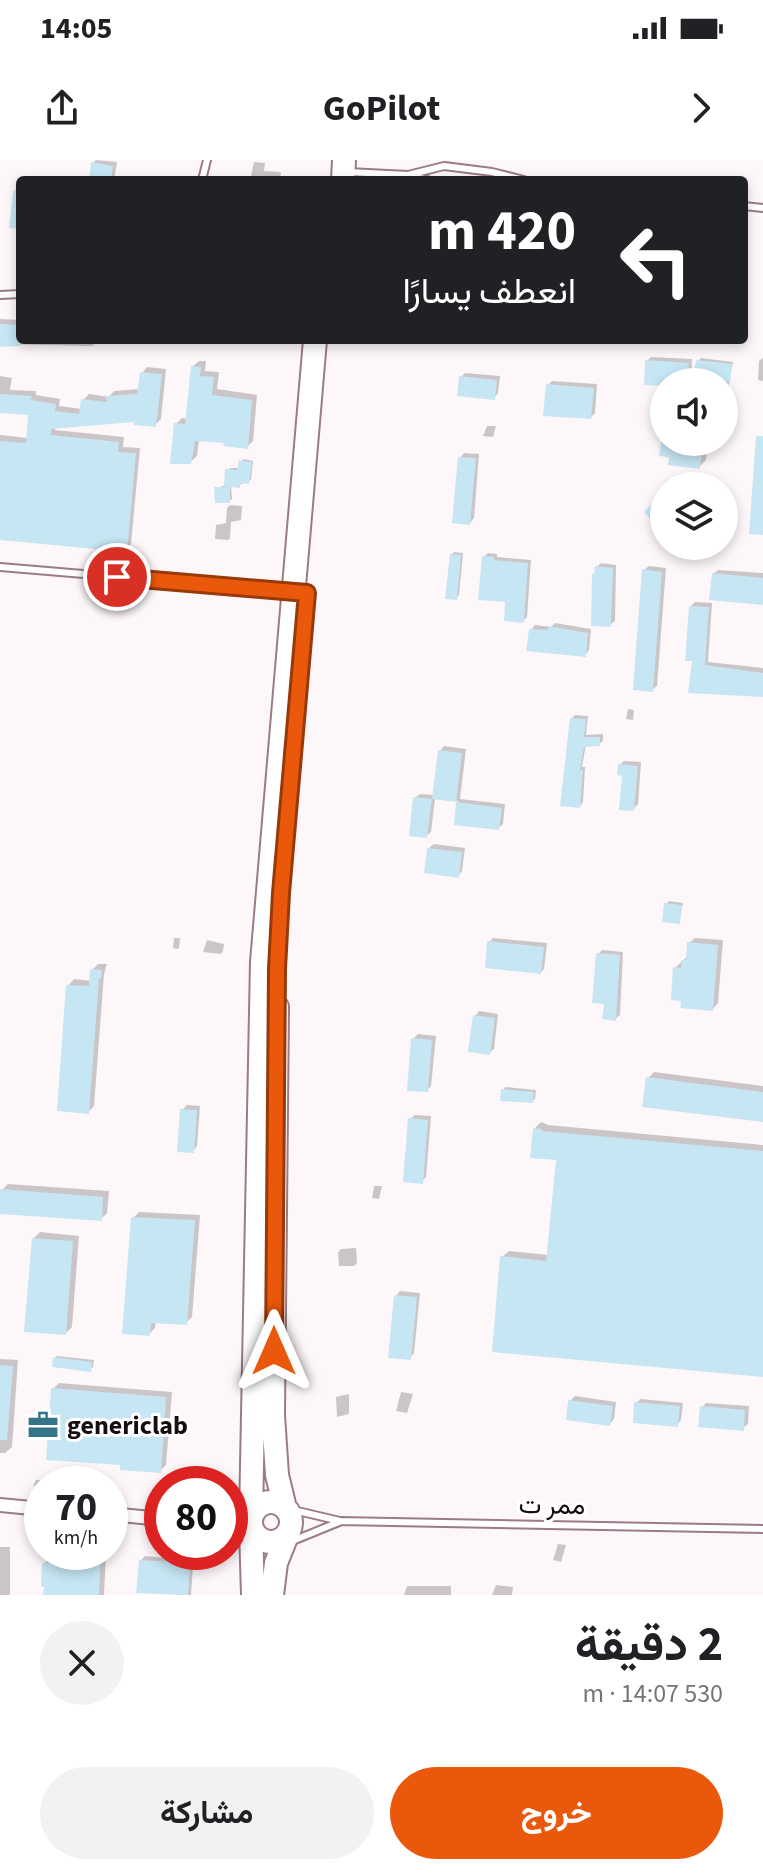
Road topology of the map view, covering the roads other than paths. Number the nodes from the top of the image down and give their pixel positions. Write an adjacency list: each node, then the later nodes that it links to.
1 (338, 170): 2 (lane)
2 (408, 175): 3 (lane); 4 (lane)
3 (412, 176)
4 (508, 176)
5 (315, 344): 8 (highway)
6 (329, 344): 8 (highway)
7 (0, 567): 8 (lane)
8 (300, 592): 11 (highway); 13 (highway)
9 (0, 1505): 10 (street)
10 (24, 1507)
11 (285, 1508): 12 (lane, ممر ت); 13 (highway); 13 (highway)
12 (340, 1521): 13 (lane, ممر ت); 14 (lane, ممر ت)
13 (257, 1529): 15 (highway); 16 (highway)
14 (763, 1529)
15 (253, 1595)
16 (272, 1595)

